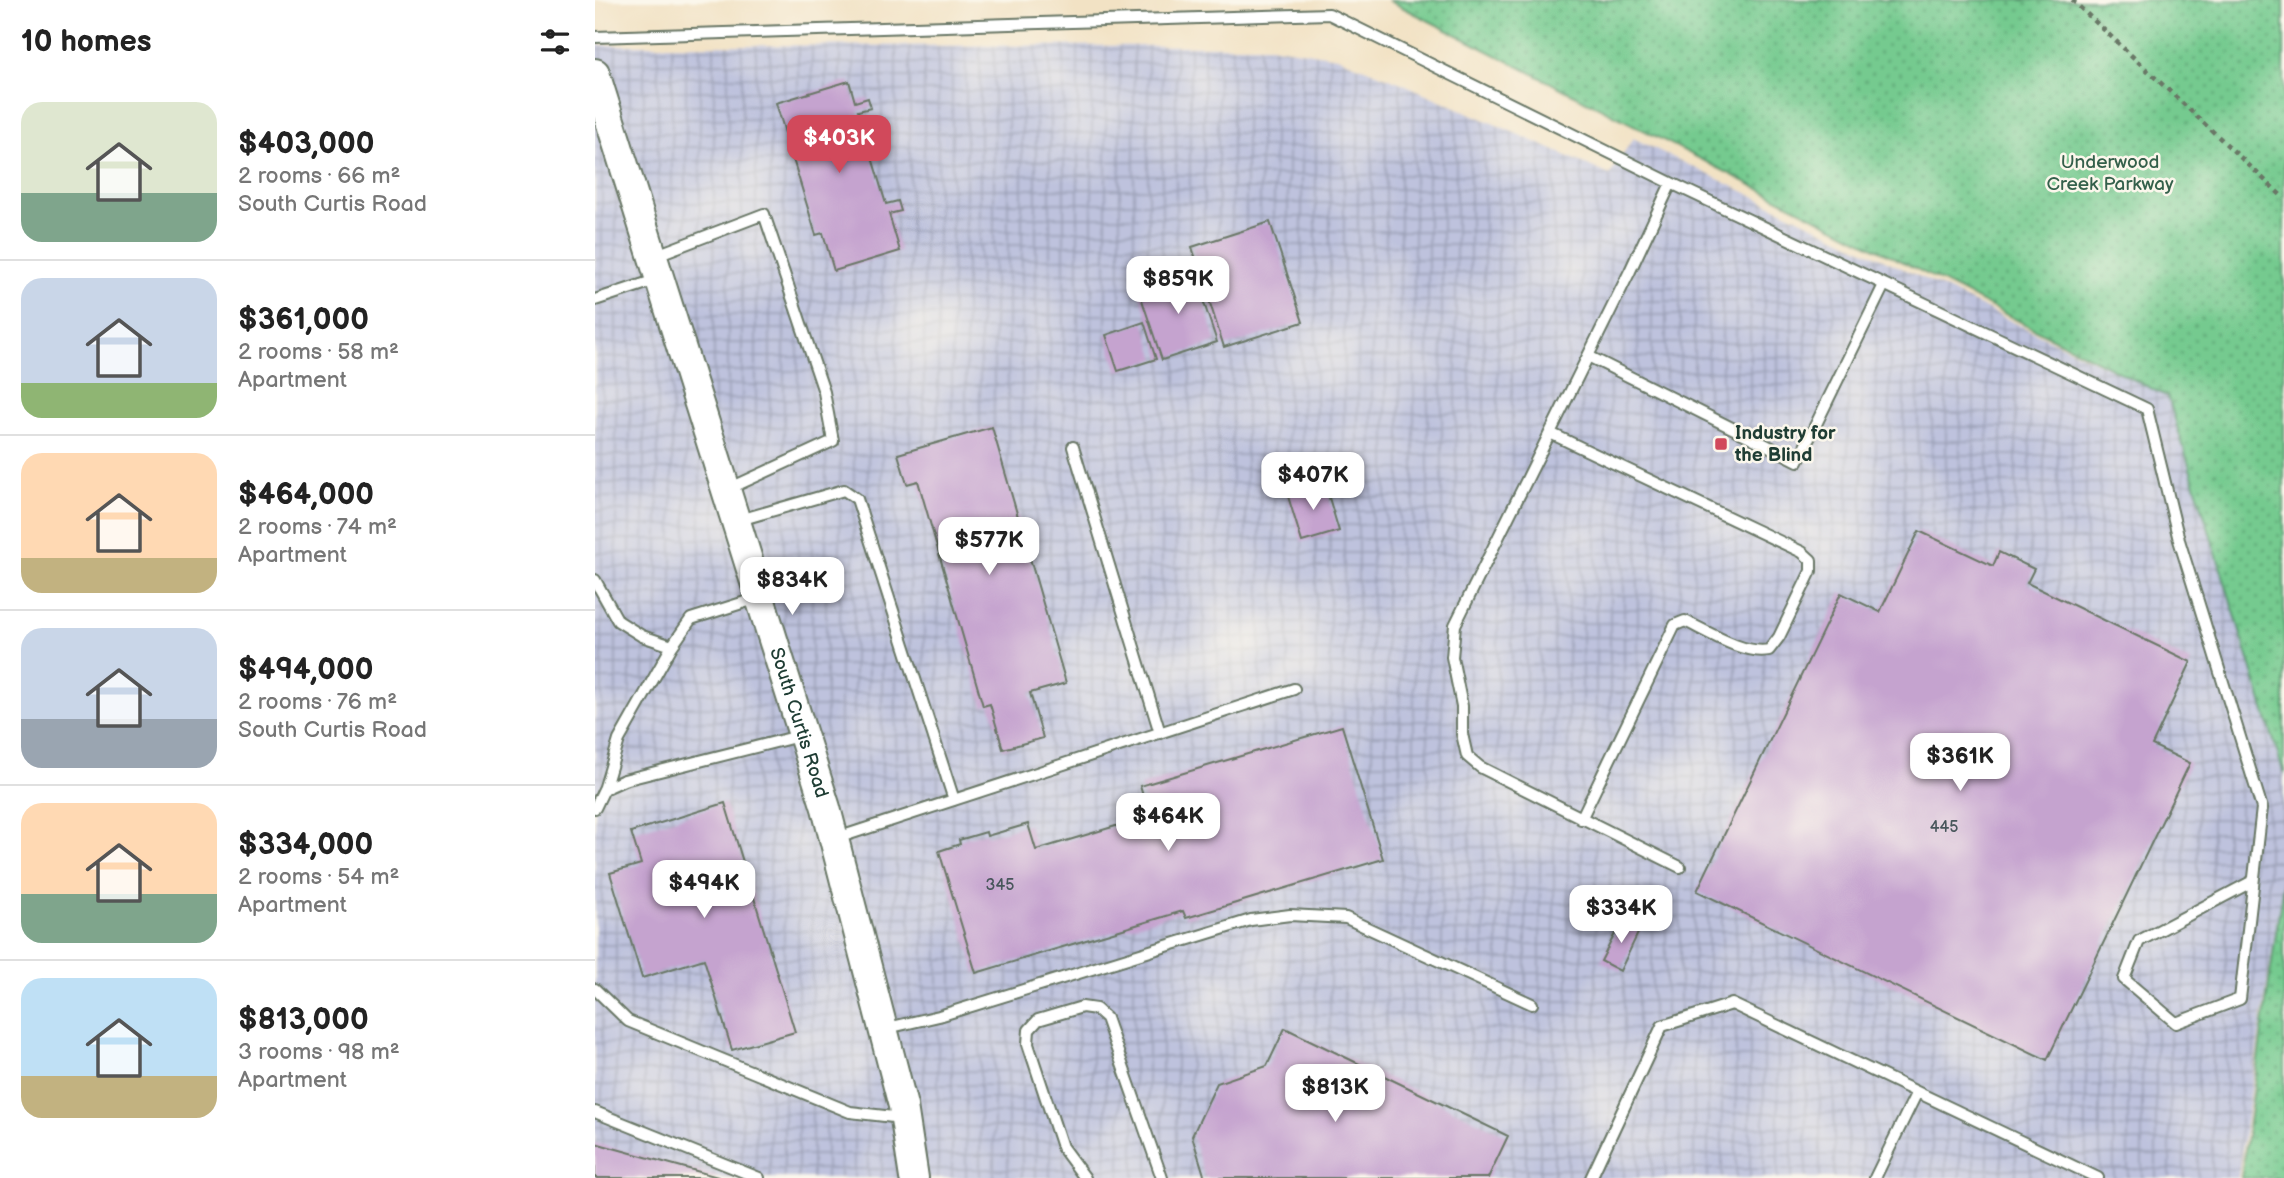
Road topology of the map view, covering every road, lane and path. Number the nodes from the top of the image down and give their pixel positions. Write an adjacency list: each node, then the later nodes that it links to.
1 (2072, 0): 5 (path)
2 (595, 37): 4 (lane)
3 (595, 73): 6 (street, South Curtis Road)
4 (1671, 183): 7 (lane); 9 (lane)
5 (2284, 198)
6 (656, 268): 8 (lane); 12 (street, South Curtis Road); 12 (lane)
7 (1884, 285): 9 (lane); 26 (lane)
8 (595, 300)
9 (1588, 356): 10 (lane)
10 (1550, 433): 23 (lane); 23 (lane)
11 (1073, 447): 18 (lane)
12 (726, 490): 13 (street, South Curtis Road)
13 (736, 521): 15 (street, South Curtis Road); 21 (lane)
14 (595, 580): 16 (lane)
15 (760, 597): 16 (lane); 19 (street, South Curtis Road)
16 (672, 646): 20 (lane)
17 (1294, 689): 18 (lane)
18 (1160, 733): 21 (lane)
19 (803, 735): 20 (lane); 24 (street, South Curtis Road)
20 (604, 790): 22 (lane)
21 (954, 800): 24 (lane)
22 (595, 808)
23 (1581, 819): 25 (lane)
24 (834, 839): 29 (street, South Curtis Road)
25 (1680, 867)
26 (2253, 881): 26 (lane)
27 (595, 989): 32 (lane)
28 (1532, 1004): 29 (lane)
29 (883, 1029): 32 (street, South Curtis Road)
30 (1917, 1092): 37 (lane); 38 (lane); 39 (lane)
31 (595, 1112): 33 (lane)
32 (905, 1118): 34 (street, South Curtis Road)
33 (759, 1178)
34 (915, 1178)
35 (1085, 1178): 36 (lane)
36 (1162, 1178)
37 (1591, 1178)
38 (1875, 1178)
39 (2098, 1178)

